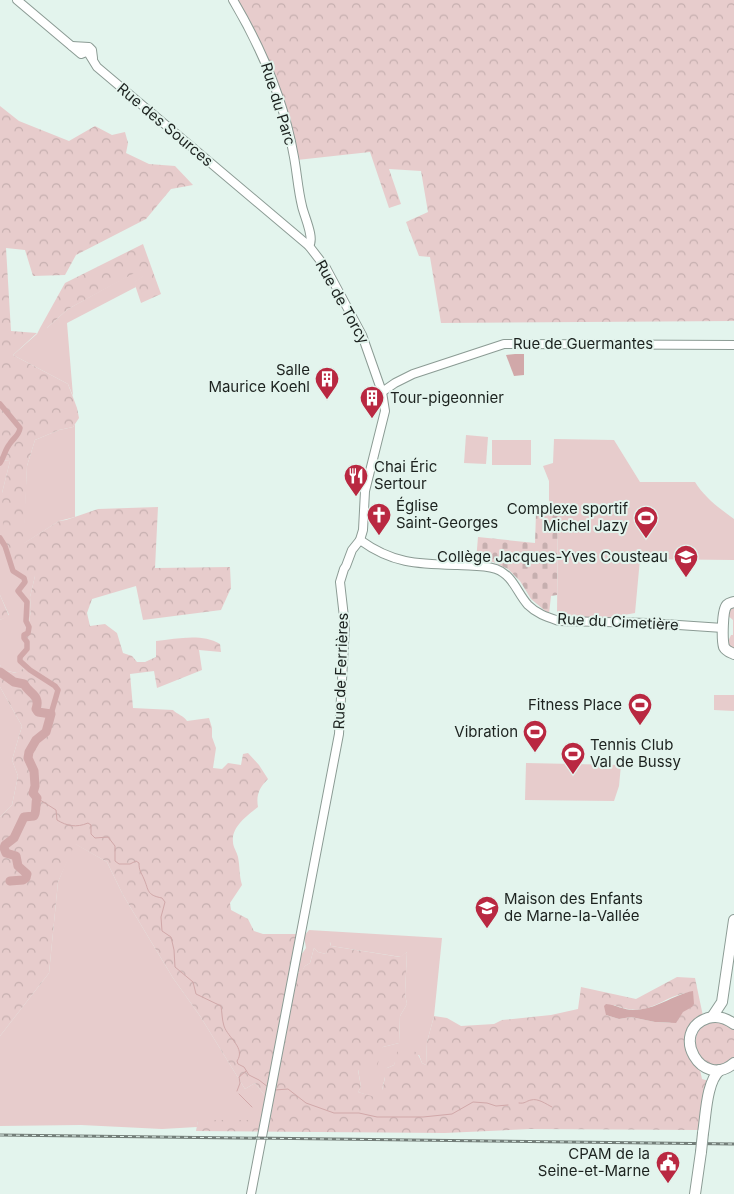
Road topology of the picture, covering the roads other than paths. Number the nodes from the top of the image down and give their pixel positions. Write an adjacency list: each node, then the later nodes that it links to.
1 (17, 0): 3 (street, Rue des Sources)
2 (232, 0): 4 (street, Rue du Parc)
3 (237, 186): 4 (street, Rue de Torcy)
4 (309, 246): 6 (street, Rue de Torcy)
5 (734, 345): 6 (street, Rue de Guermantes)
6 (382, 392): 7 (street, Rue de Ferrières)
7 (360, 540): 9 (street, Rue du Cimetière); 19 (street, Rue de Ferrières)
8 (734, 602): 9 (main road)
9 (723, 628): 10 (main road)
10 (734, 654)
11 (734, 920): 12 (main road)
12 (722, 1002): 13 (main road); 14 (main road)
13 (712, 1017): 14 (main road); 16 (main road)
14 (732, 1022)
15 (734, 1063): 17 (main road)
16 (703, 1066): 17 (main road); 18 (main road)
17 (720, 1070): 18 (main road)
18 (710, 1089): 20 (main road, bridge)
19 (251, 1194)
20 (695, 1194)

